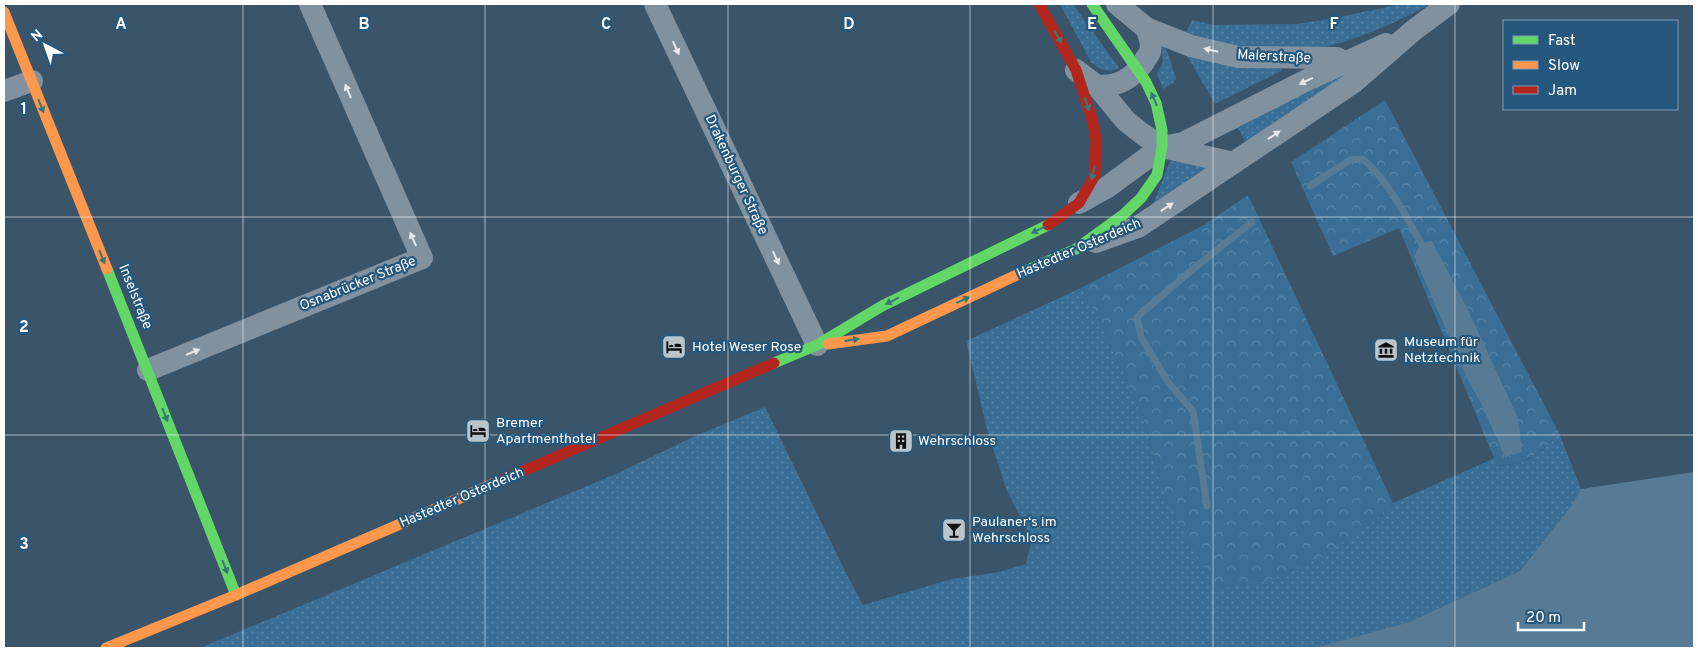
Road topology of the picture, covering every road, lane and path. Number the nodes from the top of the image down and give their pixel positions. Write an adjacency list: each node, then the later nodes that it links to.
1 (310, 4): 21 (street, Osnabrücker Straße, one-way to 1)
2 (655, 4): 20 (street, Drakenburger Straße, one-way to 20)
3 (1039, 4): 11 (main road, one-way to 11)
4 (1092, 4): 12 (main road)
5 (1116, 4): 8 (street, Malerstraße)
6 (1449, 4): 9 (street, Hastedter Osterdeich)
7 (4, 12): 13 (main road, Inselstraße)
8 (1146, 28): 10 (street, Malerstraße, one-way to 8); 12 (street)
9 (1414, 30): 10 (street, Hastedter Osterdeich); 17 (street, Hastedter Osterdeich, one-way to 9)
10 (1345, 63): 16 (street, Hastedter Osterdeich, one-way to 16)
11 (1076, 70): 14 (street); 18 (main road, one-way to 18)
12 (1138, 70): 14 (street); 16 (main road, one-way to 12)
13 (32, 82): 15 (street); 21 (main road, Inselstraße, one-way to 21)
14 (1097, 86): 16 (street)
15 (4, 91)
16 (1162, 147): 17 (street); 18 (street, Hastedter Osterdeich); 19 (main road)
17 (1234, 163): 19 (street, Hastedter Osterdeich, one-way to 17)
18 (1079, 203): 20 (main road, Hastedter Osterdeich, one-way to 20)
19 (1076, 249): 20 (main road, Hastedter Osterdeich, one-way to 19)
20 (817, 345): 22 (main road, Hastedter Osterdeich)
21 (148, 370): 22 (main road, Inselstraße, one-way to 22)
22 (236, 595): 23 (main road, Hastedter Osterdeich)
23 (106, 648)

